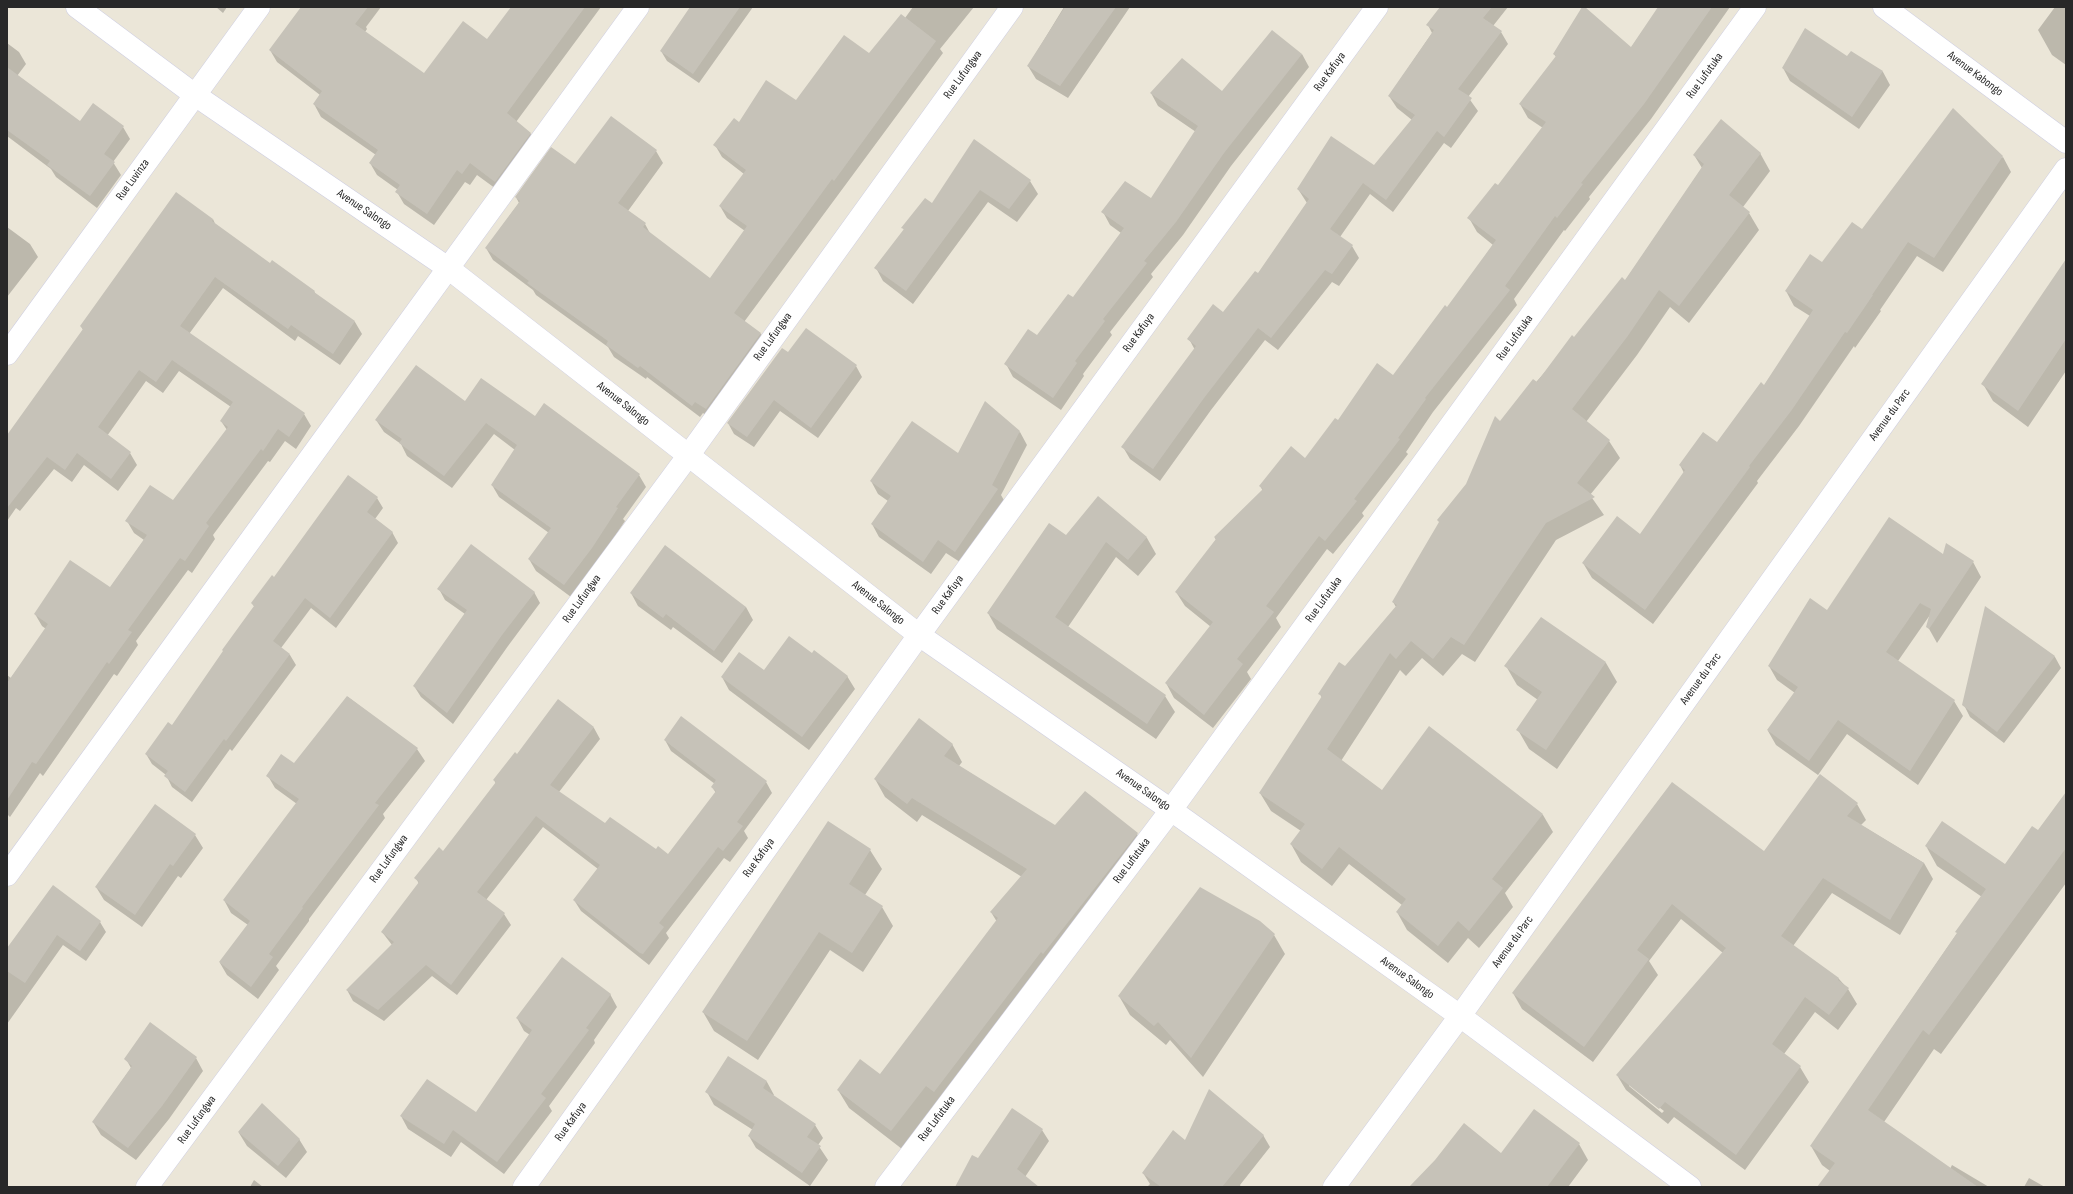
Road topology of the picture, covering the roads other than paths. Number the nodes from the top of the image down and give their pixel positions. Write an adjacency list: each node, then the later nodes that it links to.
1 (77, 7): 8 (street, Avenue Salongo)
2 (259, 7): 8 (street, Rue Luvinza)
3 (638, 7): 11 (street)
4 (1012, 7): 13 (street, Rue Lufungwa)
5 (1377, 7): 14 (street, Rue Kafuya)
6 (1755, 7): 15 (street, Rue Lufutuka)
7 (1884, 7): 9 (street, Avenue Kabongo)
8 (194, 95): 11 (street, Avenue Salongo); 12 (street, Rue Luvinza)
9 (2066, 142)
10 (2066, 169): 17 (street, Avenue du Parc)
11 (448, 268): 13 (street, Avenue Salongo); 16 (street)
12 (7, 354)
13 (688, 456): 14 (street, Avenue Salongo); 18 (street, Rue Lufungwa)
14 (919, 635): 15 (street, Avenue Salongo); 19 (street, Rue Kafuya)
15 (1171, 810): 17 (street, Avenue Salongo); 20 (street, Rue Lufutuka)
16 (7, 875)
17 (1460, 1016): 21 (street, Avenue du Parc); 22 (street, Avenue Salongo)
18 (147, 1187)
19 (524, 1187)
20 (886, 1187)
21 (1334, 1187)
22 (1690, 1187)

